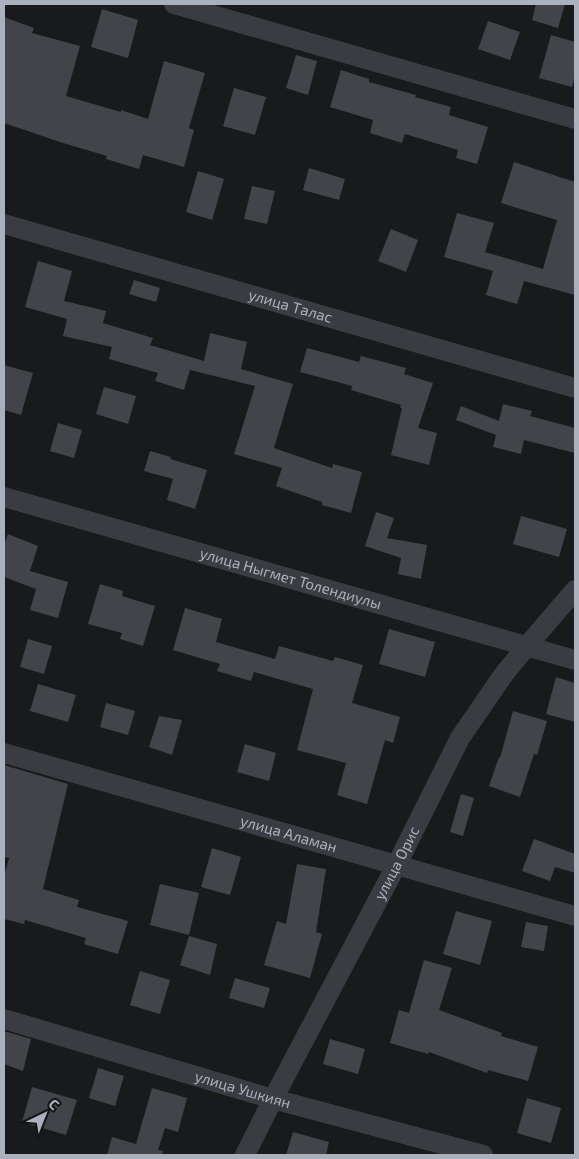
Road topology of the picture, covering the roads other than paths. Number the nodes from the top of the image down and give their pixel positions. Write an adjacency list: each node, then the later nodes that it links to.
1 (174, 4): 2 (street)
2 (575, 119)
3 (4, 224): 4 (street, улица Талас)
4 (575, 388)
5 (4, 497): 7 (street, улица Ныгмет Толендиулы)
6 (575, 590): 7 (street, улица Орис)
7 (527, 646): 8 (street, улица Ныгмет Толендиулы); 10 (street, улица Орис)
8 (575, 660)
9 (4, 753): 10 (street, улица Аламан)
10 (397, 864): 11 (street, улица Аламан); 13 (street, улица Орис)
11 (575, 916)
12 (4, 1019): 13 (street, улица Ушкиян)
13 (273, 1099): 14 (street, улица Орис); 15 (street, улица Ушкиян)
14 (245, 1155)
15 (483, 1155)

